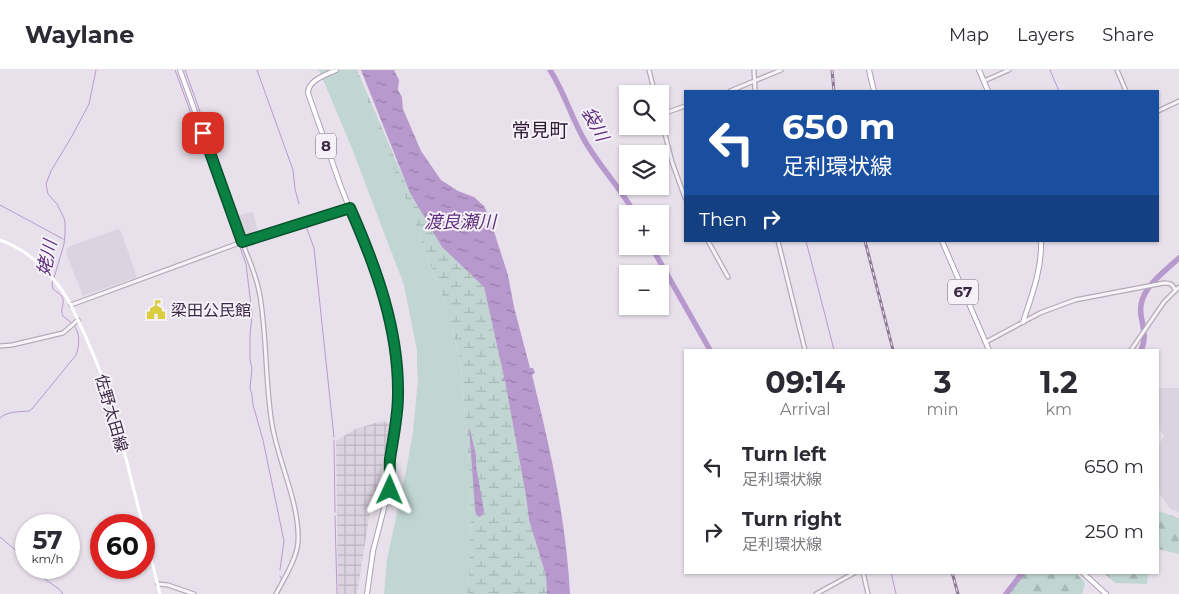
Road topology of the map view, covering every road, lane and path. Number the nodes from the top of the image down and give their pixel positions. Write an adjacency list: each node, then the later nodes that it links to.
1 (180, 70): 26 (main road)
2 (336, 70): 24 (main road, 8)
3 (649, 70): 12 (street)
4 (754, 70): 10 (street)
5 (782, 70): 10 (street)
6 (869, 70): 15 (main road)
7 (979, 70): 11 (main road)
8 (1009, 70): 11 (street)
9 (1117, 70): 17 (street)
10 (754, 81): 13 (street); 14 (street)
11 (984, 81): 16 (main road)
12 (653, 85)
13 (732, 90)
14 (755, 90)
15 (874, 90)
16 (988, 90)
17 (1126, 90)
18 (1179, 101): 20 (street)
19 (684, 106): 21 (street)
20 (1159, 110)
21 (669, 111)
22 (665, 135): 23 (street)
23 (684, 195)
24 (350, 208): 26 (main road); 51 (main road, 8)
25 (0, 240): 34 (main road, 佐野太田線)
26 (242, 242): 34 (street); 50 (street)
27 (709, 242): 31 (street)
28 (778, 242): 39 (street)
29 (942, 242): 37 (main road, 67)
30 (1041, 242): 36 (main road)
31 (728, 277)
32 (1179, 287): 33 (street)
33 (1175, 290): 36 (street); 41 (street)
34 (71, 304): 35 (main road, 佐野太田線)
35 (77, 321): 38 (street); 42 (main road, 佐野太田線)
36 (1022, 322): 37 (street)
37 (986, 342): 40 (main road, 67)
38 (0, 346)
39 (805, 349)
40 (989, 349)
41 (1133, 349)
42 (139, 514)
43 (155, 572): 47 (main road)
44 (852, 574): 52 (street)
45 (863, 574): 53 (street)
46 (1084, 574): 54 (main road)
47 (158, 584): 48 (main road); 49 (street)
48 (160, 594)
49 (194, 594)
50 (276, 594)
51 (367, 594)
52 (816, 594)
53 (868, 594)
54 (1106, 594)

